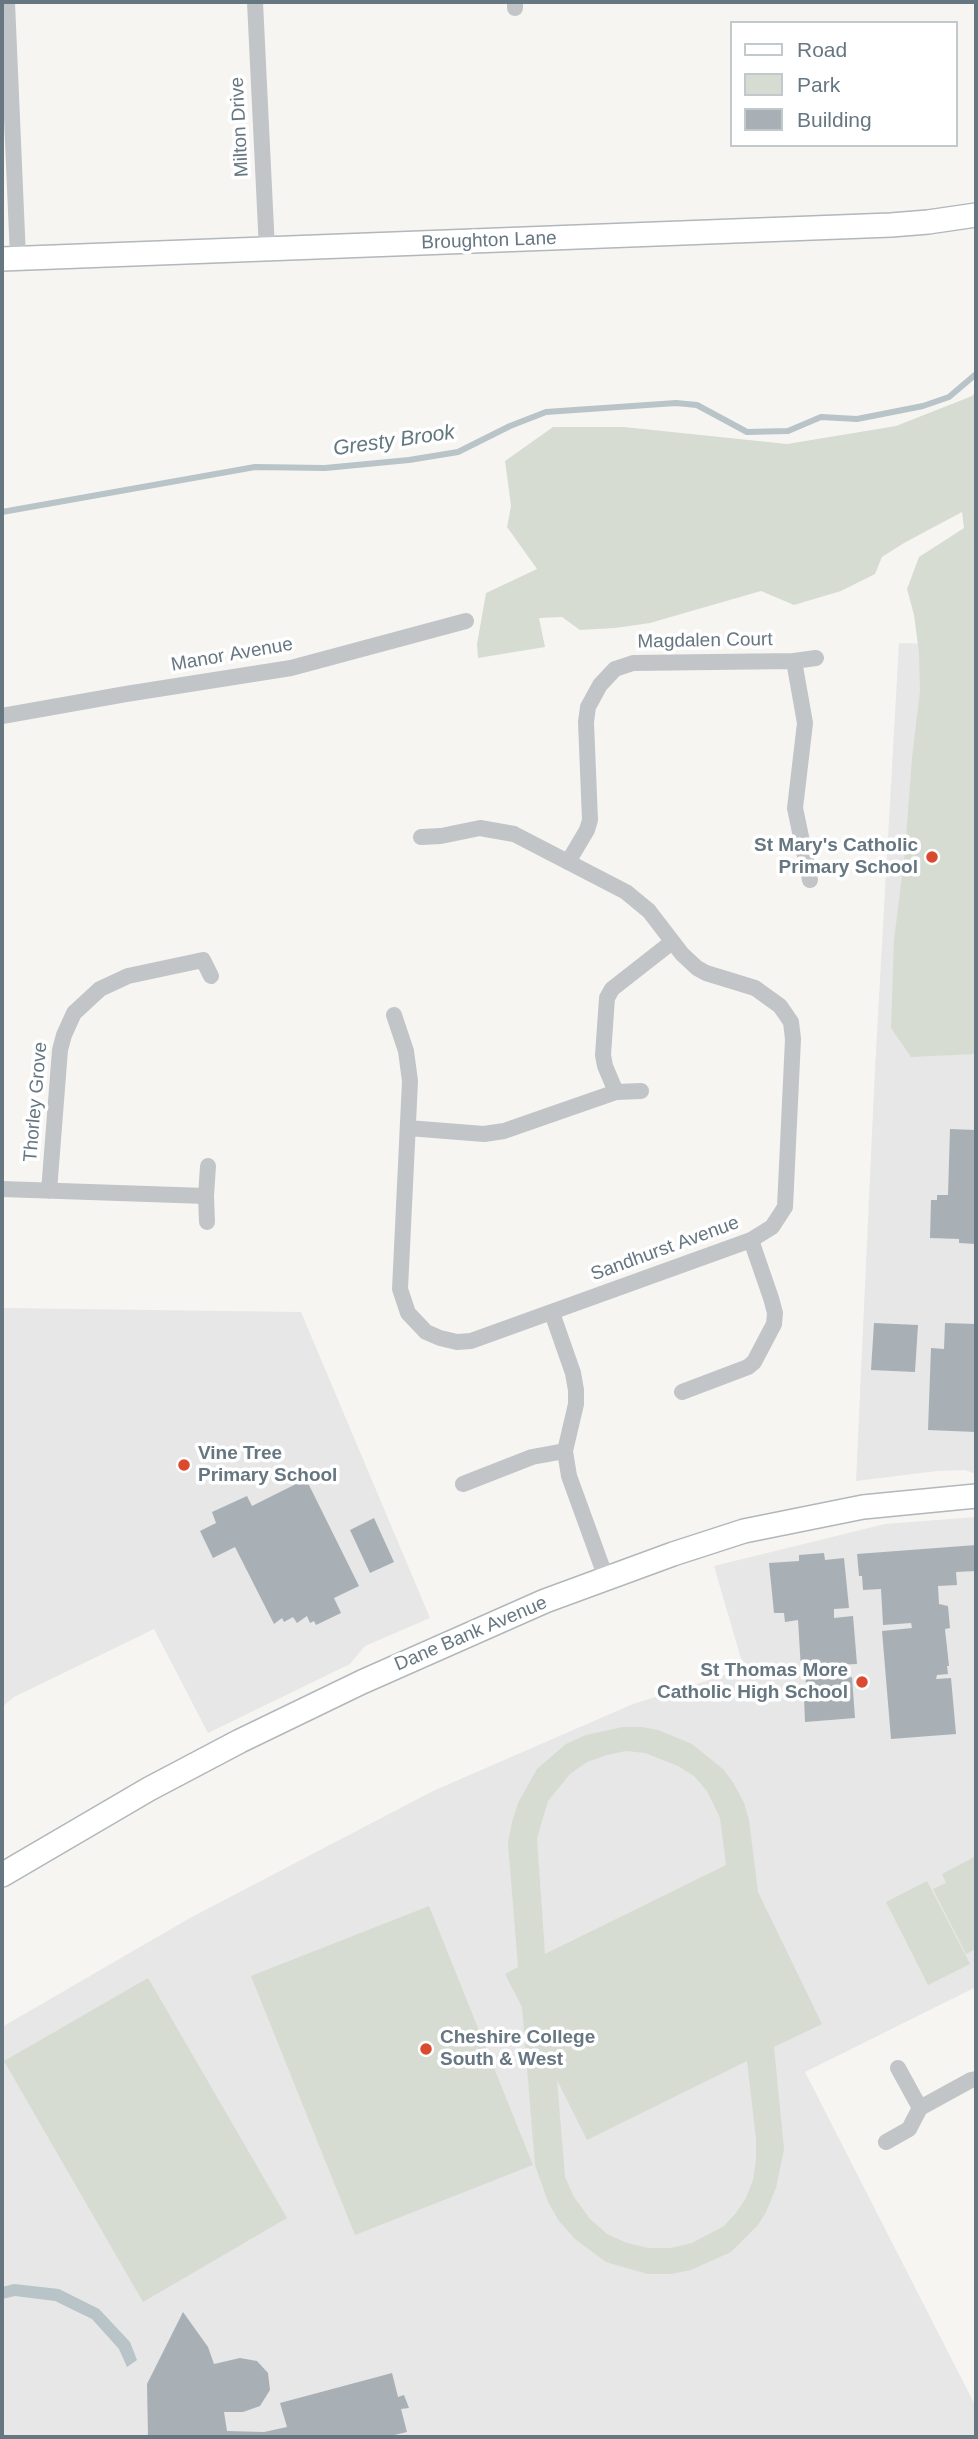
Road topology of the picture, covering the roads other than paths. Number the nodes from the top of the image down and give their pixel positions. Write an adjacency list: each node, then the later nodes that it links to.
1 (7, 2): 5 (street)
2 (255, 2): 4 (street, Milton Drive)
3 (976, 215): 4 (street, Broughton Lane)
4 (267, 250): 5 (street, Broughton Lane)
5 (10, 258)
6 (466, 621): 9 (street, Manor Avenue)
7 (816, 658): 8 (street, Magdalen Court)
8 (794, 660): 11 (street, Magdalen Court); 12 (street, Magdalen Court)
9 (2, 716)
10 (421, 837): 11 (street, Sandhurst Avenue)
11 (568, 862): 13 (street, Sandhurst Avenue)
12 (810, 880)
13 (672, 942): 19 (street); 26 (street, Sandhurst Avenue)
14 (203, 943): 15 (street)
15 (203, 960): 16 (street); 23 (street, Thorley Grove)
16 (211, 976)
17 (394, 1015): 20 (street, Sandhurst Avenue)
18 (641, 1091): 19 (street)
19 (616, 1092): 20 (street)
20 (408, 1128): 27 (street, Sandhurst Avenue)
21 (208, 1166): 24 (street)
22 (2, 1189): 23 (street)
23 (49, 1191): 24 (street)
24 (206, 1196): 25 (street)
25 (207, 1222)
26 (751, 1240): 27 (street, Sandhurst Avenue); 28 (street)
27 (552, 1313): 29 (street)
28 (682, 1392)
29 (565, 1451): 30 (street); 32 (street)
30 (463, 1484)
31 (976, 1496): 32 (street, Dane Bank Avenue)
32 (606, 1578): 33 (street, Dane Bank Avenue)
33 (2, 1875)
34 (898, 2068): 36 (street)
35 (976, 2079): 36 (street)
36 (920, 2108): 37 (street)
37 (886, 2142)

